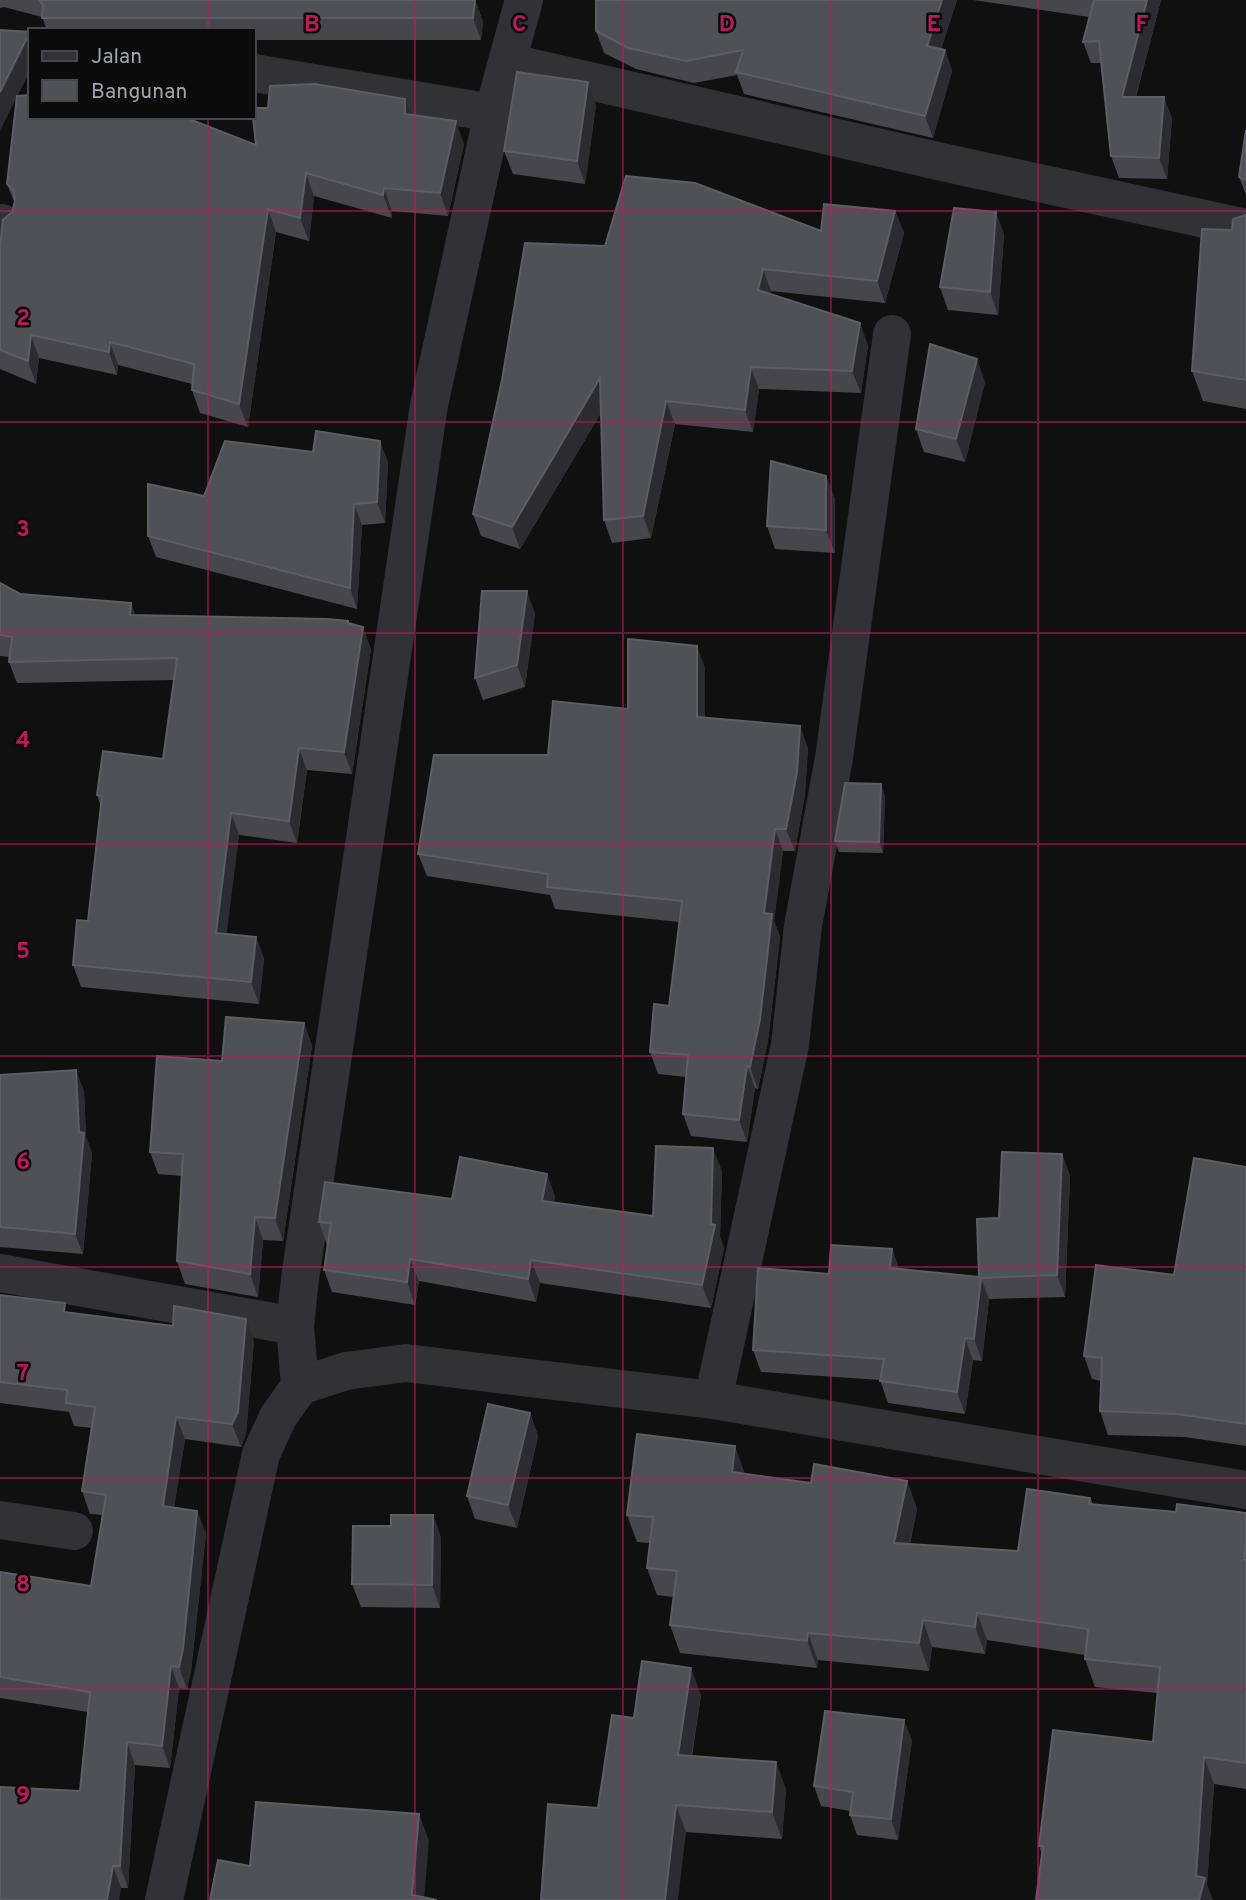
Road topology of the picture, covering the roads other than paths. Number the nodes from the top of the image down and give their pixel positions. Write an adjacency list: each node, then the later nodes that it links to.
1 (524, 0): 2 (street)
2 (507, 62): 4 (street); 5 (street)
3 (256, 73): 4 (street)
4 (493, 113): 8 (street)
5 (1246, 228)
6 (892, 334): 10 (street)
7 (0, 1273): 8 (street)
8 (295, 1326): 9 (street)
9 (300, 1386): 10 (street); 14 (street)
10 (713, 1400): 11 (street)
11 (1246, 1490)
12 (0, 1520): 13 (street)
13 (74, 1531)
14 (164, 1900)

